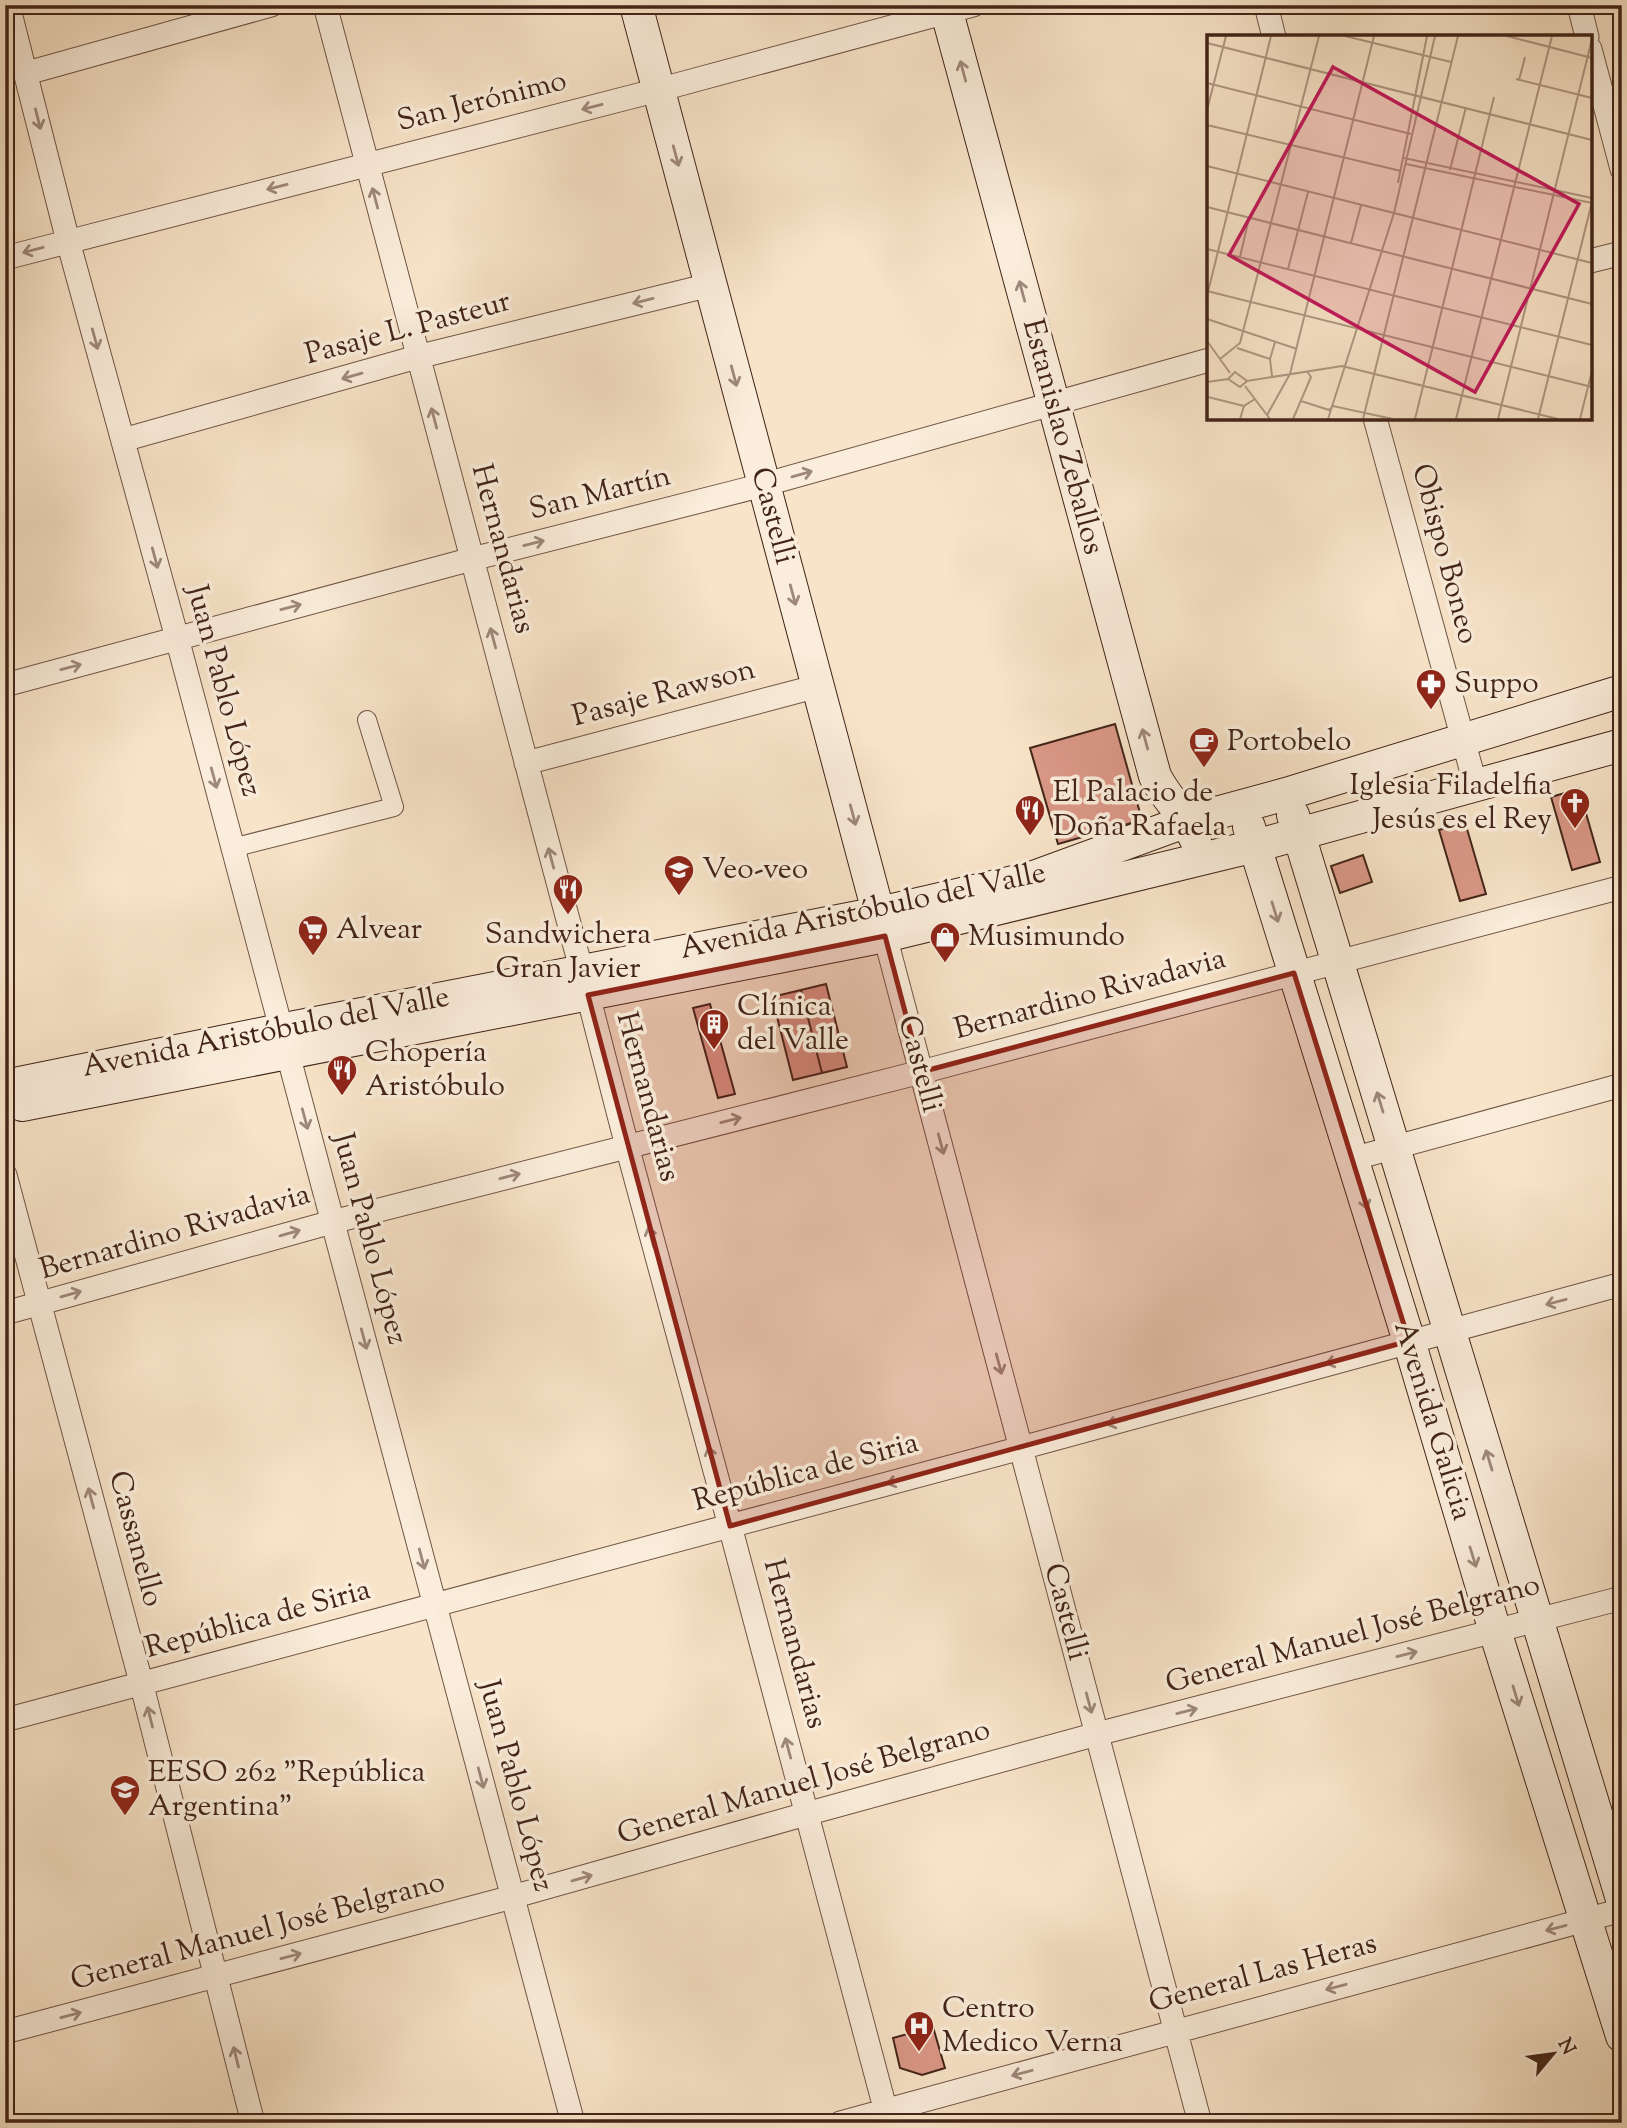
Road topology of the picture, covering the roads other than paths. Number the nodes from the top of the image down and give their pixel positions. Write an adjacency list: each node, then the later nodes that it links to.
1 (8, 5): 11 (street, Juan Pablo López)
2 (271, 5): 11 (street)
3 (325, 5): 13 (street, Hernandarias)
4 (636, 5): 12 (main road, Castelli)
5 (1266, 5): 8 (street)
6 (1579, 5): 9 (street)
7 (955, 8): 12 (street, San Jerónimo); 22 (main road, Estanislao Zeballos, one-way to 7)
8 (1274, 35)
9 (1586, 35)
10 (1592, 56): 14 (street)
11 (27, 73): 15 (street, Juan Pablo López, one-way to 15)
12 (659, 90): 13 (street, San Jerónimo, one-way to 13); 19 (main road, Castelli, one-way to 19)
13 (366, 164): 15 (street, San Jerónimo, one-way to 15); 20 (street, Hernandarias, one-way to 13)
14 (1622, 169)
15 (68, 241): 17 (street, San Jerónimo, one-way to 17); 24 (street, Juan Pablo López, one-way to 24)
16 (1622, 253): 18 (street)
17 (5, 258)
18 (1592, 260)
19 (710, 285): 20 (street, Pasaje L. Pasteur, one-way to 20); 25 (main road, Castelli, one-way to 25)
20 (417, 357): 24 (street, Pasaje L. Pasteur, one-way to 24); 26 (street, Hernandarias, one-way to 20)
21 (1207, 361): 22 (street, San Martín)
22 (1053, 404): 25 (street, San Martín, one-way to 22); 38 (main road, Estanislao Zeballos, one-way to 22)
23 (1375, 420): 32 (street, Obispo Boneo)
24 (123, 440): 27 (street, Juan Pablo López, one-way to 27)
25 (763, 485): 26 (street, San Martín, one-way to 25); 29 (main road, Castelli, one-way to 29)
26 (472, 559): 27 (street, San Martín, one-way to 26); 34 (street, Hernandarias, one-way to 26)
27 (177, 638): 28 (street, San Martín, one-way to 27); 41 (street, Juan Pablo López, one-way to 41)
28 (5, 685)
29 (818, 686): 34 (street, Pasaje Rawson); 44 (main road, Castelli, one-way to 44)
30 (1622, 691): 32 (main road, Avenida Aristóbulo del Valle)
31 (367, 720): 41 (street)
32 (1462, 741): 35 (street, Obispo Boneo); 36 (main road, Avenida Aristóbulo del Valle)
33 (1622, 746): 35 (main road, Avenida Aristóbulo del Valle)
34 (526, 763): 47 (street, Hernandarias, one-way to 34)
35 (1476, 787): 39 (main road, Avenida Aristóbulo del Valle)
36 (1286, 794): 37 (main road, Avenida Aristóbulo del Valle); 39 (main road, Avenida Galicia)
37 (1243, 806): 38 (main road, Avenida Aristóbulo del Valle); 40 (main road, Avenida Galicia)
38 (1187, 821): 42 (main road, Estanislao Zeballos); 44 (main road, Avenida Aristóbulo del Valle)
39 (1298, 834): 40 (main road, Avenida Aristóbulo del Valle); 45 (main road, Avenida Galicia)
40 (1255, 846): 42 (main road, Avenida Aristóbulo del Valle); 46 (main road, Avenida Galicia, one-way to 46)
41 (232, 848): 48 (street, Juan Pablo López)
42 (1196, 860): 44 (main road, Avenida Aristóbulo del Valle)
43 (1622, 887): 45 (street, Bernardino Rivadavia)
44 (882, 925): 47 (main road, Avenida Aristóbulo del Valle); 49 (street, Castelli)
45 (1337, 962): 46 (street, Bernardino Rivadavia); 54 (main road, Avenida Galicia, one-way to 45)
46 (1294, 973): 49 (street, Bernardino Rivadavia); 55 (main road, Avenida Galicia)
47 (585, 983): 48 (main road, Avenida Aristóbulo del Valle); 53 (street, Hernandarias)
48 (284, 1041): 51 (main road, Avenida Aristóbulo del Valle); 52 (main road, Avenida Aristóbulo del Valle); 57 (street, Juan Pablo López, one-way to 57)
49 (921, 1072): 53 (street, Bernardino Rivadavia, one-way to 49); 63 (street, Castelli, one-way to 63)
50 (1622, 1085): 54 (street)
51 (5, 1086)
52 (5, 1108)
53 (627, 1146): 57 (street, Bernardino Rivadavia, one-way to 53); 64 (street, Hernandarias, one-way to 53)
54 (1393, 1148): 55 (street); 61 (main road, Avenida Galicia)
55 (1352, 1159): 62 (main road, Avenida Galicia, one-way to 62)
56 (5, 1175): 59 (street, Cassanello)
57 (332, 1222): 59 (street, Bernardino Rivadavia, one-way to 57); 66 (street, Juan Pablo López, one-way to 66)
58 (1622, 1284): 61 (street, República de Siria, one-way to 61)
59 (40, 1303): 60 (street, Bernardino Rivadavia); 69 (street, Cassanello, one-way to 59)
60 (5, 1313)
61 (1450, 1331): 62 (street, República de Siria); 67 (main road, Avenida Galicia, one-way to 61)
62 (1409, 1341): 63 (street, República de Siria, one-way to 63); 68 (main road, Avenida Galicia, one-way to 68)
63 (1021, 1448): 64 (street, República de Siria, one-way to 64); 71 (street, Castelli, one-way to 71)
64 (730, 1526): 66 (street, República de Siria); 72 (street, Hernandarias, one-way to 64)
65 (1622, 1598): 67 (street, General Manuel José Belgrano)
66 (435, 1605): 69 (street, República de Siria); 73 (street, Juan Pablo López, one-way to 73)
67 (1536, 1620): 68 (street, General Manuel José Belgrano); 74 (main road, Avenida Galicia)
68 (1495, 1631): 71 (street, General Manuel José Belgrano, one-way to 68); 76 (main road, Avenida Galicia, one-way to 76)
69 (141, 1684): 70 (street, República de Siria); 77 (street, Cassanello, one-way to 69)
70 (5, 1720)
71 (1097, 1734): 72 (street, General Manuel José Belgrano); 78 (street, Castelli)
72 (806, 1814): 73 (street, General Manuel José Belgrano, one-way to 72); 81 (street, Hernandarias)
73 (512, 1897): 77 (street, General Manuel José Belgrano, one-way to 73); 83 (street, Juan Pablo López)
74 (1622, 1899)
75 (1622, 1910): 76 (street, General Las Heras)
76 (1586, 1920): 78 (street, General Las Heras, one-way to 78); 80 (main road, Avenida Galicia)
77 (216, 1976): 79 (street, General Manuel José Belgrano, one-way to 77); 82 (street, Cassanello, one-way to 77)
78 (1176, 2031): 81 (street, General Las Heras, one-way to 81); 85 (street, Castelli)
79 (5, 2032)
80 (1622, 2036)
81 (887, 2117): 84 (street, General Las Heras)
82 (253, 2123)
83 (573, 2123)
84 (840, 2123)
85 (1200, 2123)

